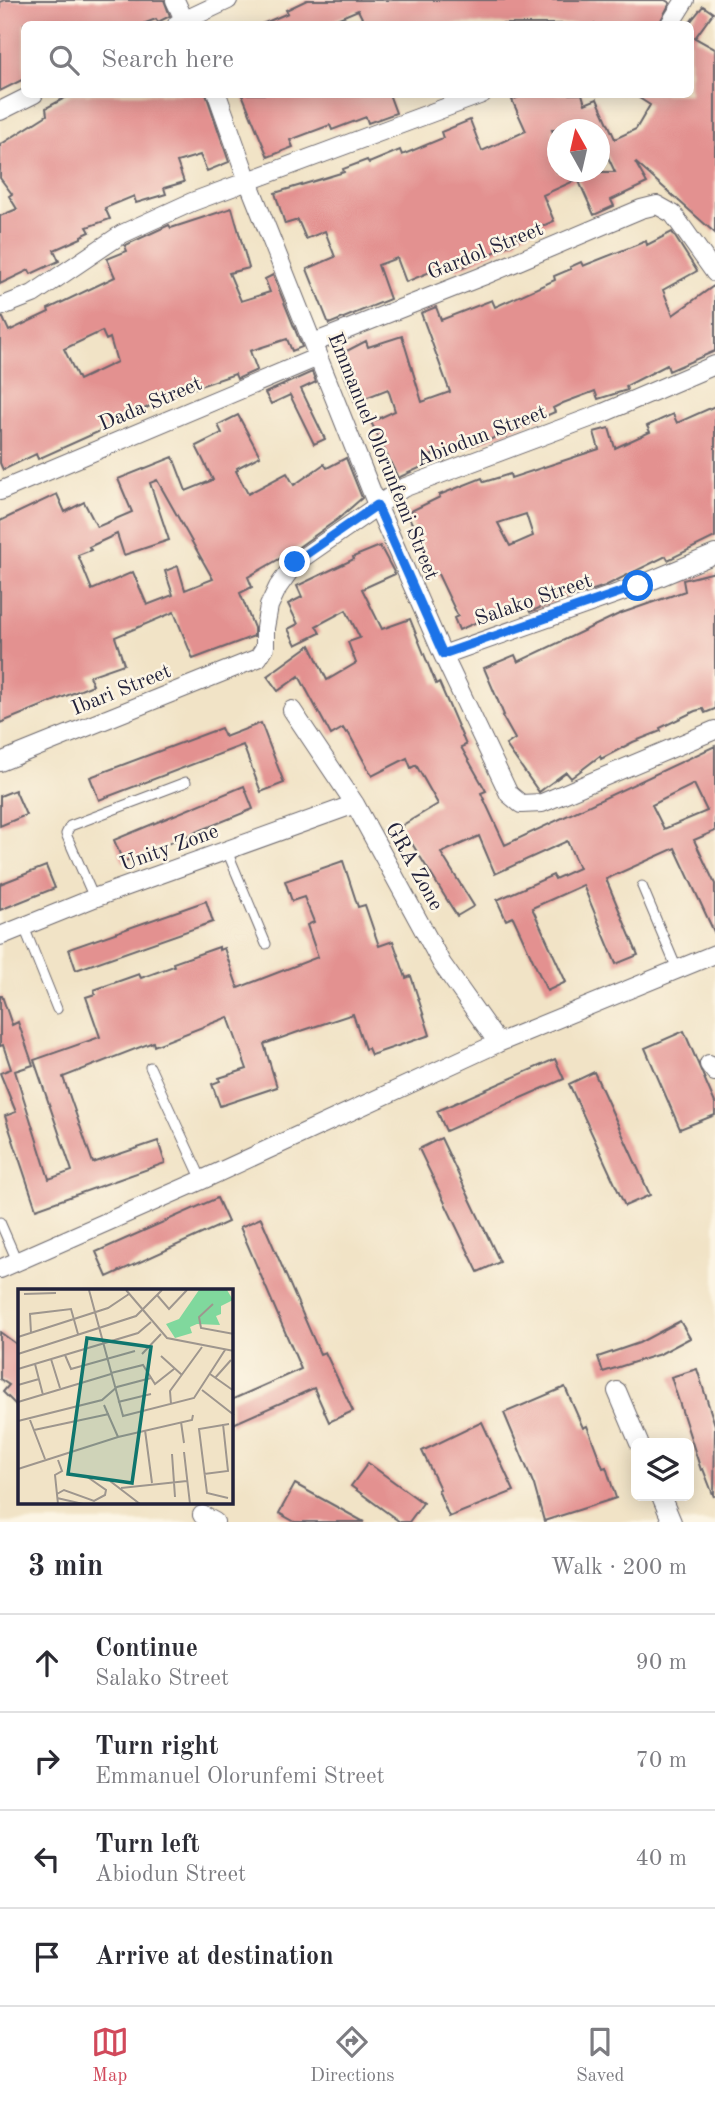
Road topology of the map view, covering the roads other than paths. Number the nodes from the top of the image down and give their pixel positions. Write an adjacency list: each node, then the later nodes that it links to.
1 (175, 0): 4 (street)
2 (228, 0): 5 (street)
3 (685, 0): 6 (street)
4 (181, 21)
5 (186, 21)
6 (672, 21)
7 (26, 98): 10 (street)
8 (218, 98): 11 (street, Emmanuel Olorunfemi Street)
9 (471, 98): 11 (street)
10 (0, 111)
11 (248, 181): 13 (street); 14 (street, Emmanuel Olorunfemi Street)
12 (715, 273): 14 (street, Gardol Street)
13 (0, 307)
14 (316, 350): 16 (street, Dada Street); 17 (street, Emmanuel Olorunfemi Street)
15 (715, 365): 17 (street, Abiodun Street)
16 (0, 491)
17 (377, 505): 19 (street, Emmanuel Olorunfemi Street); 20 (street, Abiodun Street)
18 (715, 554): 19 (street, Salako Street)
19 (443, 654): 22 (street, Emmanuel Olorunfemi Street)
20 (258, 658): 23 (street, Ibari Street)
21 (292, 710): 25 (street, GRA Zone)
22 (715, 730)
23 (0, 762)
24 (186, 782): 28 (lane)
25 (355, 804): 26 (street, Unity Zone); 35 (street, GRA Zone)
26 (228, 851): 28 (street, Unity Zone); 31 (lane)
27 (642, 886): 33 (lane)
28 (94, 898): 29 (street, Unity Zone)
29 (24, 927): 30 (street, Unity Zone); 34 (lane)
30 (0, 936)
31 (266, 944)
32 (715, 954): 33 (street)
33 (677, 969): 35 (street)
34 (57, 1009)
35 (498, 1043): 37 (street)
36 (150, 1067): 37 (lane)
37 (202, 1180): 39 (street)
38 (0, 1223): 39 (lane)
39 (17, 1261): 40 (street)
40 (0, 1269)
41 (617, 1391): 42 (street)
42 (637, 1438)
43 (663, 1501): 44 (street)
44 (672, 1522)

